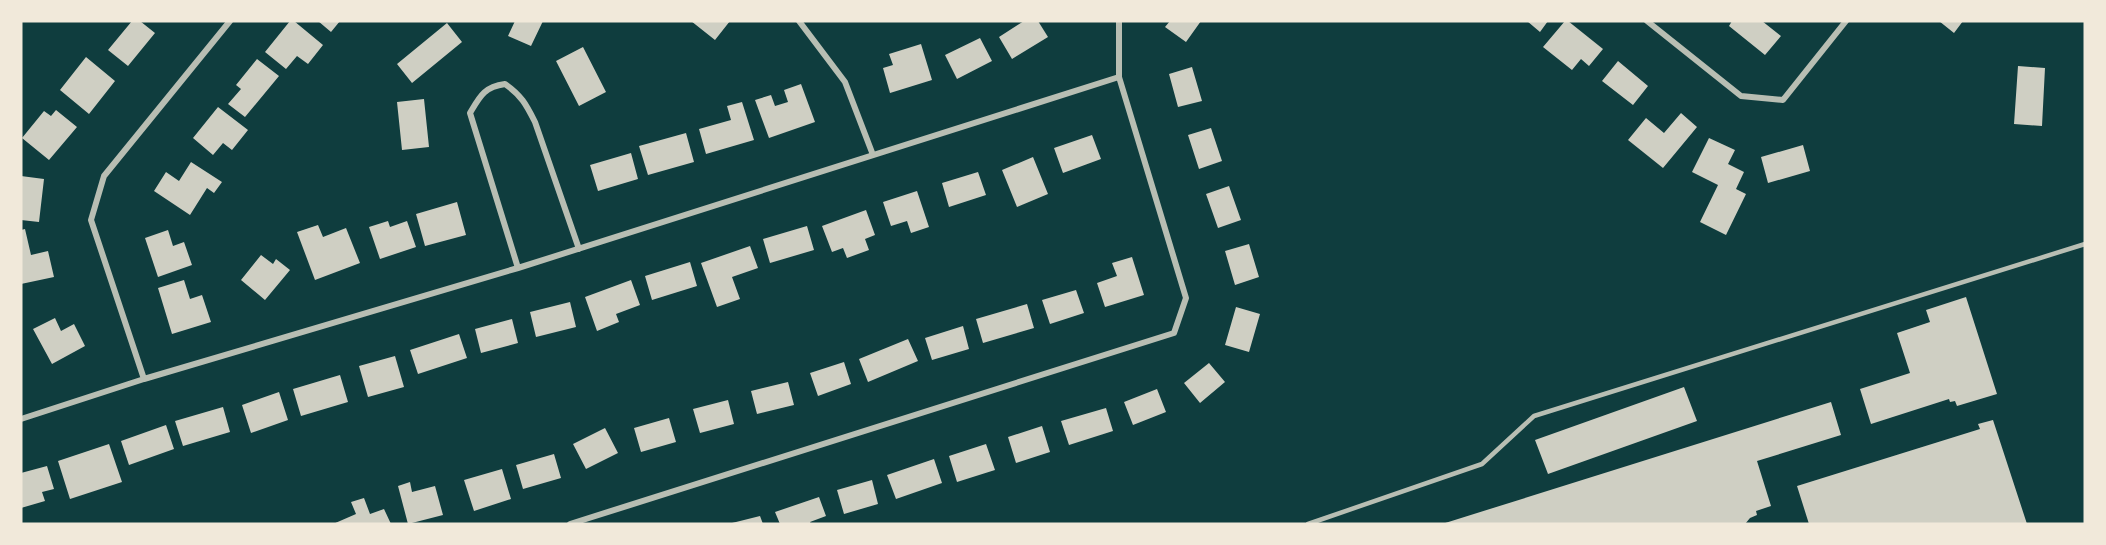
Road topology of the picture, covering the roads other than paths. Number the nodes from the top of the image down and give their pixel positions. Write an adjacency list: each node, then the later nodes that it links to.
1 (231, 21): 11 (street)
2 (799, 21): 7 (street)
3 (1119, 21): 6 (street)
4 (1647, 21): 5 (street)
5 (1846, 21)
6 (1119, 76): 7 (street); 13 (street)
7 (873, 155): 9 (street)
8 (2085, 244): 14 (lane)
9 (579, 249): 10 (street); 10 (street)
10 (518, 268): 11 (street)
11 (144, 379): 12 (street)
12 (21, 419)
13 (570, 524)
14 (1308, 524)

